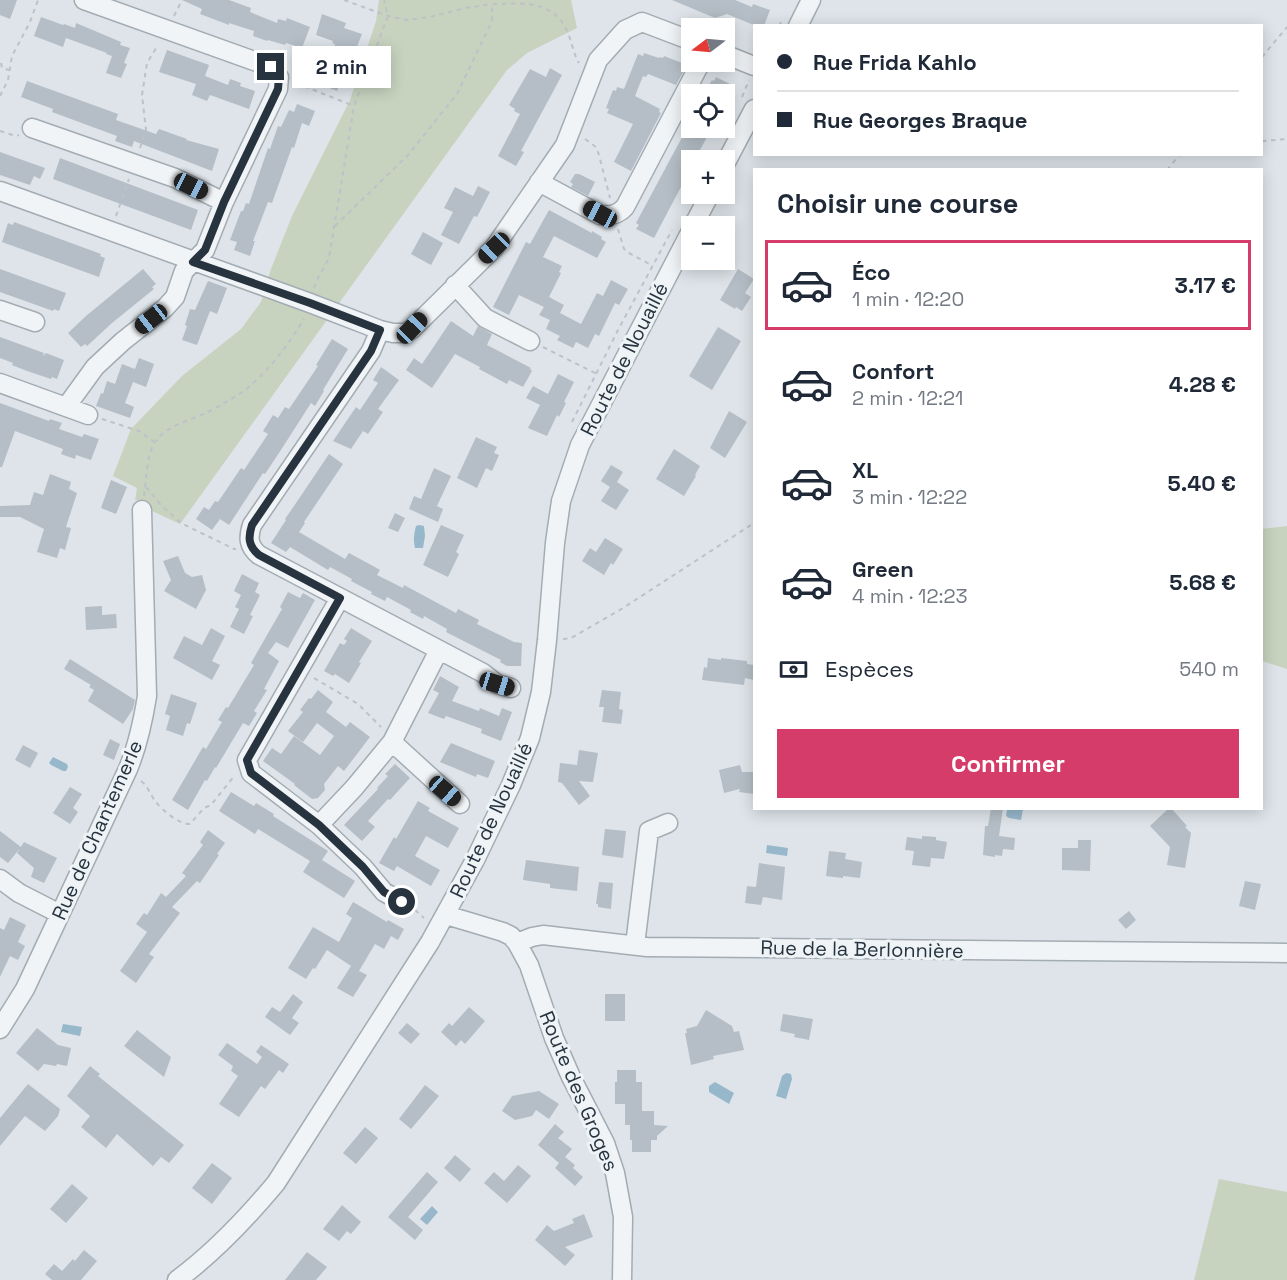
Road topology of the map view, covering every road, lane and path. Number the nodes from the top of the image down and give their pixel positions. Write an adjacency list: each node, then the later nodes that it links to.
1 (38, 0): 17 (path)
2 (84, 0): 11 (street)
3 (182, 0): 11 (path)
4 (344, 0): 8 (path)
5 (384, 0): 8 (path)
6 (811, 0): 9 (street)
7 (492, 4): 8 (path); 18 (path); 34 (path)
8 (387, 16)
9 (799, 24)
10 (1287, 27): 13 (path)
11 (166, 30): 20 (street); 29 (path)
12 (681, 37): 18 (street)
13 (1263, 56)
14 (735, 58): 16 (street)
15 (1, 63): 17 (path)
16 (753, 66)
17 (9, 70): 21 (path)
18 (593, 70): 31 (street)
19 (696, 72): 31 (street)
20 (279, 77): 22 (path); 33 (street)
21 (0, 96)
22 (354, 106)
23 (753, 111): 27 (street)
24 (32, 128): 29 (street)
25 (1287, 139): 26 (path)
26 (1263, 141)
27 (732, 150)
28 (1178, 156): 30 (path)
29 (135, 163): 33 (street); 35 (path)
30 (1169, 168)
31 (540, 182): 38 (street)
32 (0, 191): 35 (street)
33 (224, 202): 37 (street)
34 (335, 226)
35 (111, 231): 37 (street)
36 (681, 249): 43 (street, Route de Nouaillé)
37 (193, 262): 41 (street); 45 (street)
38 (455, 285): 41 (street); 42 (street)
39 (0, 310): 40 (street)
40 (35, 322)
41 (380, 330): 51 (street)
42 (530, 341): 43 (path)
43 (612, 381): 53 (street, Route de Nouaillé)
44 (0, 383): 45 (street)
45 (66, 407): 46 (street)
46 (88, 414): 47 (path)
47 (154, 443)
48 (146, 487): 51 (path)
49 (142, 510): 59 (street, Rue de Chantemerle)
50 (753, 524): 53 (path)
51 (250, 543): 52 (street)
52 (340, 598): 54 (street); 55 (street)
53 (547, 640): 66 (street, Route de Nouaillé)
54 (439, 650): 56 (street); 57 (street)
55 (299, 669): 57 (path); 58 (street)
56 (511, 688)
57 (392, 741): 60 (street); 62 (street)
58 (247, 760): 59 (path); 62 (street)
59 (128, 769): 65 (street, Rue de Chantemerle)
60 (460, 804)
61 (668, 823): 68 (street)
62 (319, 825): 64 (street)
63 (0, 879): 65 (street)
64 (402, 902): 66 (path)
65 (60, 914): 70 (street, Rue de Chantemerle)
66 (442, 921): 67 (street); 71 (street, Route de Nouaillé)
67 (517, 943): 68 (street, Rue de la Berlonnière); 72 (street, Route des Groges)
68 (635, 945): 69 (street, Rue de la Berlonnière)
69 (1287, 953)
70 (0, 1029)
71 (177, 1280)
72 (622, 1280)

